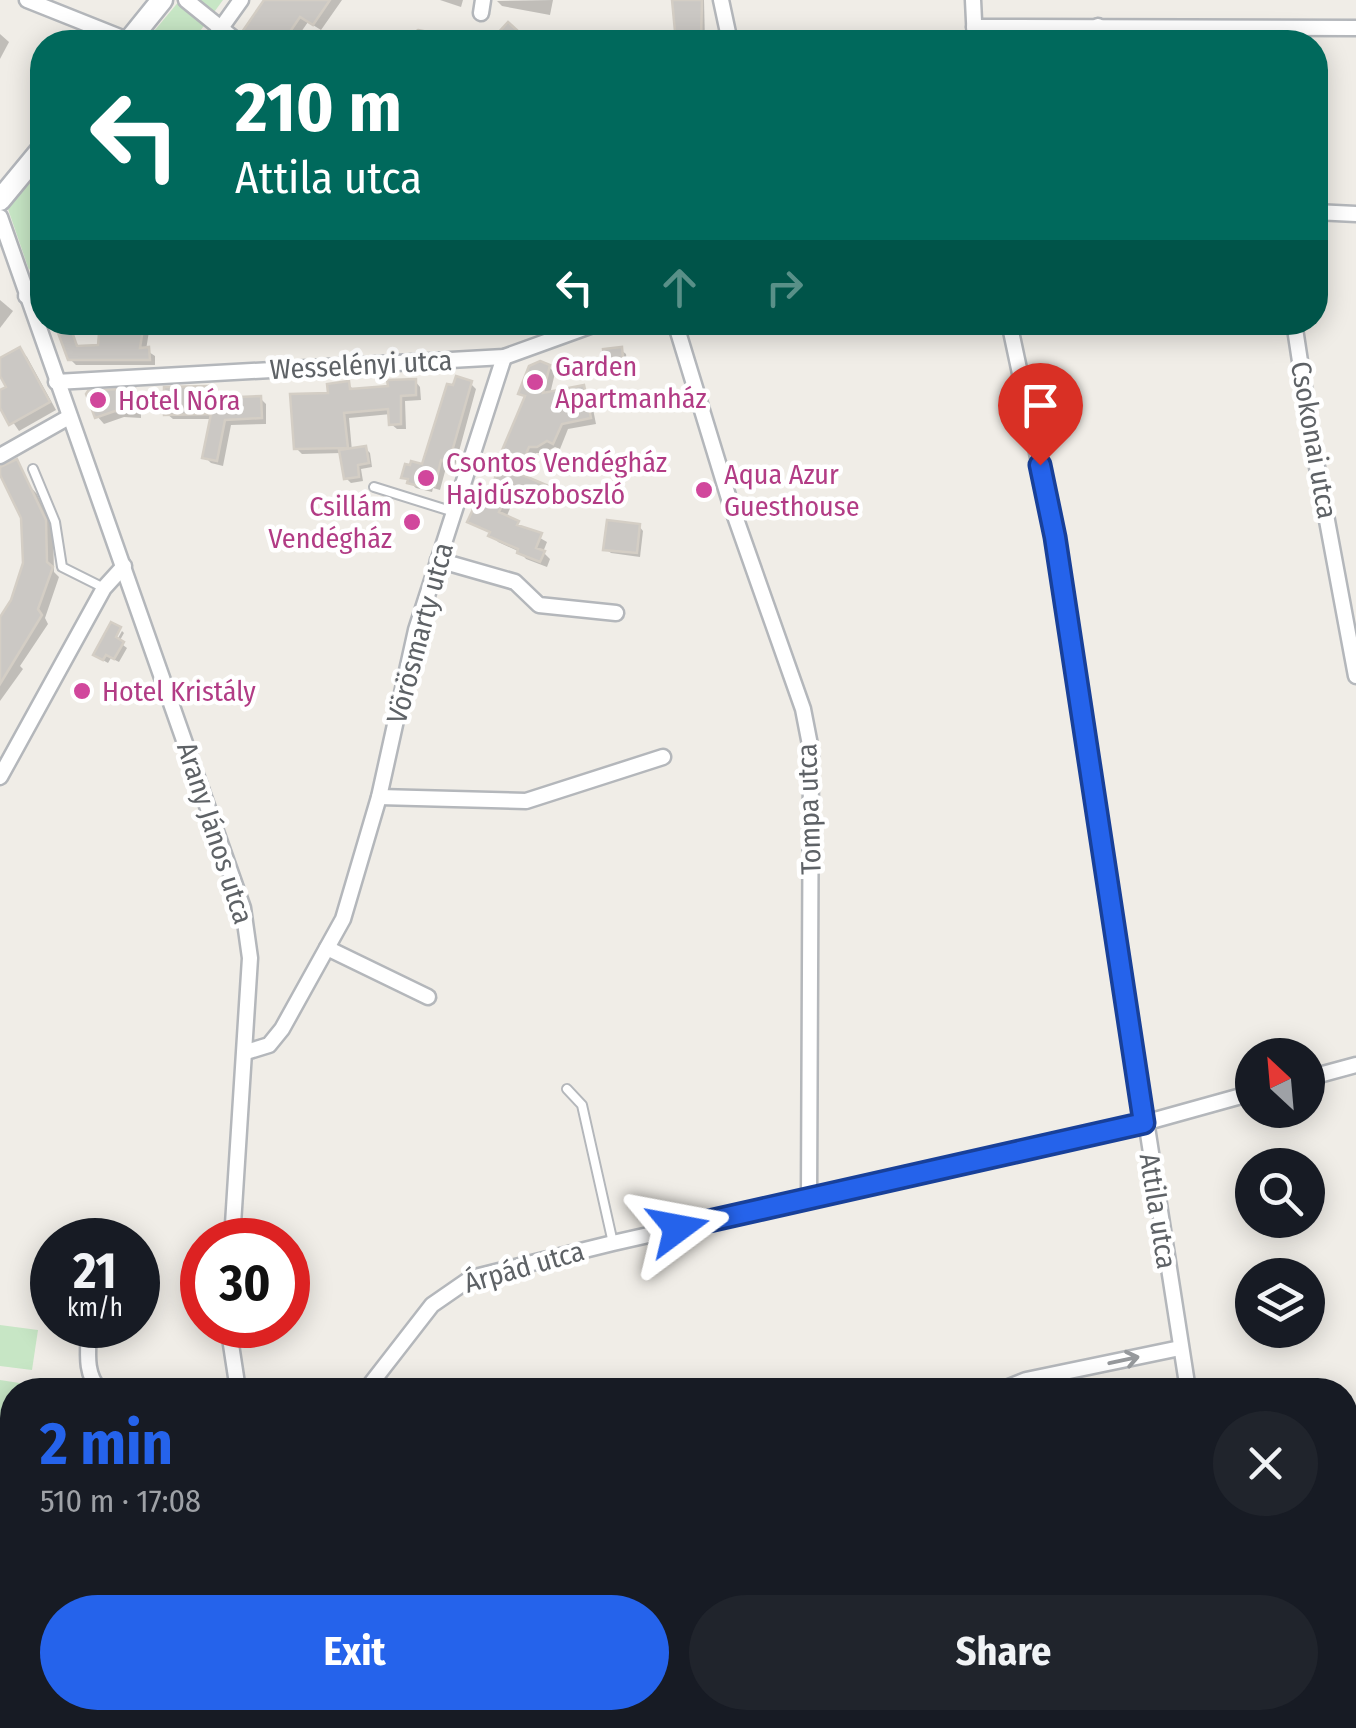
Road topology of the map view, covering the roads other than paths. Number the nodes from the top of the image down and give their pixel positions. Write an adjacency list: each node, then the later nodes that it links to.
1 (27, 0): 10 (street)
2 (162, 0): 11 (street)
3 (186, 0): 9 (street)
4 (242, 0): 9 (street)
5 (721, 0): 12 (street)
6 (973, 0): 13 (street)
7 (1098, 26): 8 (street); 14 (street); 15 (street)
8 (1356, 28)
9 (221, 29)
10 (100, 30)
11 (138, 30)
12 (727, 30)
13 (974, 30)
14 (1036, 30)
15 (1098, 30)
16 (30, 163): 17 (street)
17 (6, 192)
18 (1328, 213): 19 (street)
19 (1356, 214)
20 (0, 217): 22 (street, Arany János utca)
21 (30, 293): 22 (street)
22 (26, 296): 23 (street, Arany János utca)
23 (30, 307)
24 (40, 335): 30 (street, Arany János utca)
25 (564, 335): 29 (street, Wesselényi utca)
26 (679, 335): 52 (street, Tompa utca)
27 (1012, 335): 51 (street, Attila utca)
28 (1296, 335): 40 (street, Csokonai utca)
29 (504, 356): 30 (street, Wesselényi utca); 35 (street, Vörösmarty utca)
30 (56, 382): 31 (street, Arany János utca)
31 (68, 418): 32 (street); 37 (street, Arany János utca)
32 (0, 456)
33 (33, 469): 38 (lane)
34 (374, 487): 35 (lane)
35 (454, 512): 36 (street, Vörösmarty utca)
36 (438, 560): 39 (street); 43 (street, Vörösmarty utca)
37 (124, 566): 38 (street); 46 (street, Arany János utca)
38 (104, 588): 42 (street)
39 (616, 613)
40 (1356, 676)
41 (663, 757): 43 (street)
42 (0, 777)
43 (378, 797): 44 (street, Vörösmarty utca)
44 (326, 948): 45 (street); 46 (street, Vörösmarty utca)
45 (428, 997)
46 (246, 1052): 53 (street, Arany János utca)
47 (1356, 1065): 48 (street)
48 (1325, 1073)
49 (567, 1088): 54 (lane)
50 (1235, 1098): 51 (street, Árpád utca)
51 (1144, 1123): 52 (street, Árpád utca); 57 (street, Attila utca)
52 (809, 1197): 54 (street, Árpád utca)
53 (234, 1218)
54 (613, 1242): 60 (street, Árpád utca)
55 (88, 1348): 58 (street)
56 (232, 1348): 59 (street)
57 (1180, 1348): 61 (street, one-way to 57); 62 (street, Attila utca)
58 (91, 1378)
59 (236, 1378)
60 (375, 1378)
61 (1036, 1378)
62 (1186, 1378)

